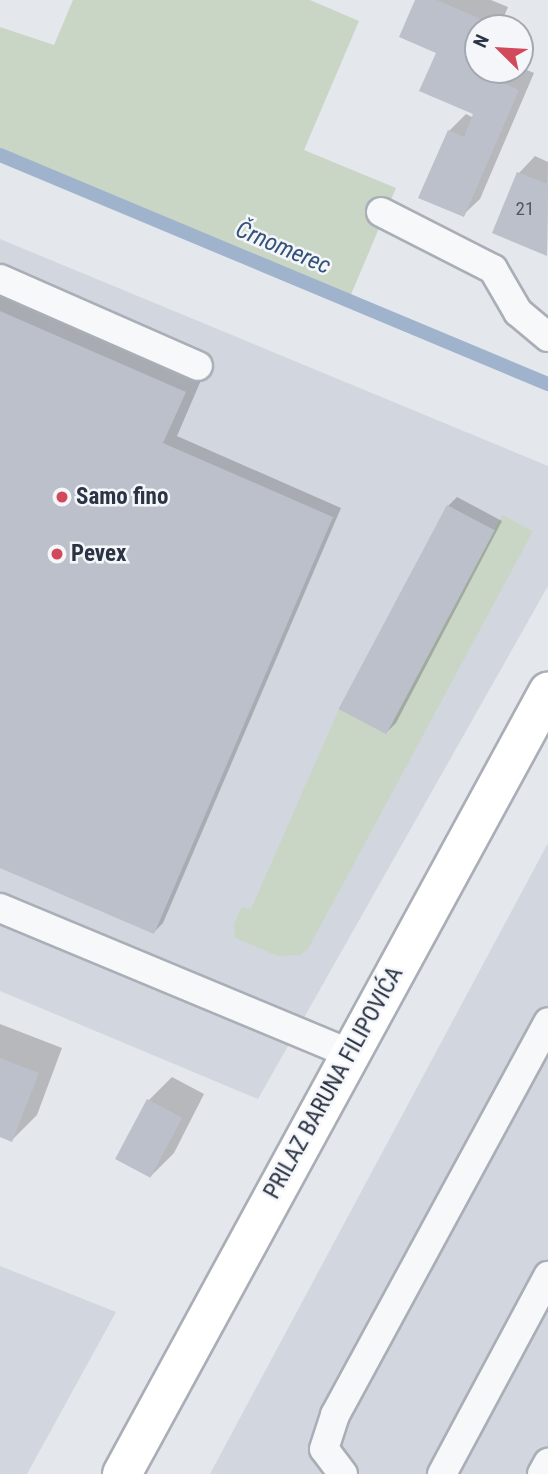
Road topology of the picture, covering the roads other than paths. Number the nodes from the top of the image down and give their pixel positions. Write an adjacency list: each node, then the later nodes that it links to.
1 (381, 212): 3 (lane)
2 (0, 279): 4 (lane)
3 (548, 337)
4 (198, 366)
5 (548, 692): 8 (main road, PRILAZ BARUNA FILIPOVIĆA)
6 (0, 908): 8 (lane)
7 (548, 1022): 12 (lane)
8 (349, 1054): 11 (main road, PRILAZ BARUNA FILIPOVIĆA)
9 (548, 1276): 13 (lane)
10 (548, 1463): 14 (lane)
11 (122, 1474)
12 (343, 1474)
13 (442, 1474)
14 (542, 1474)

